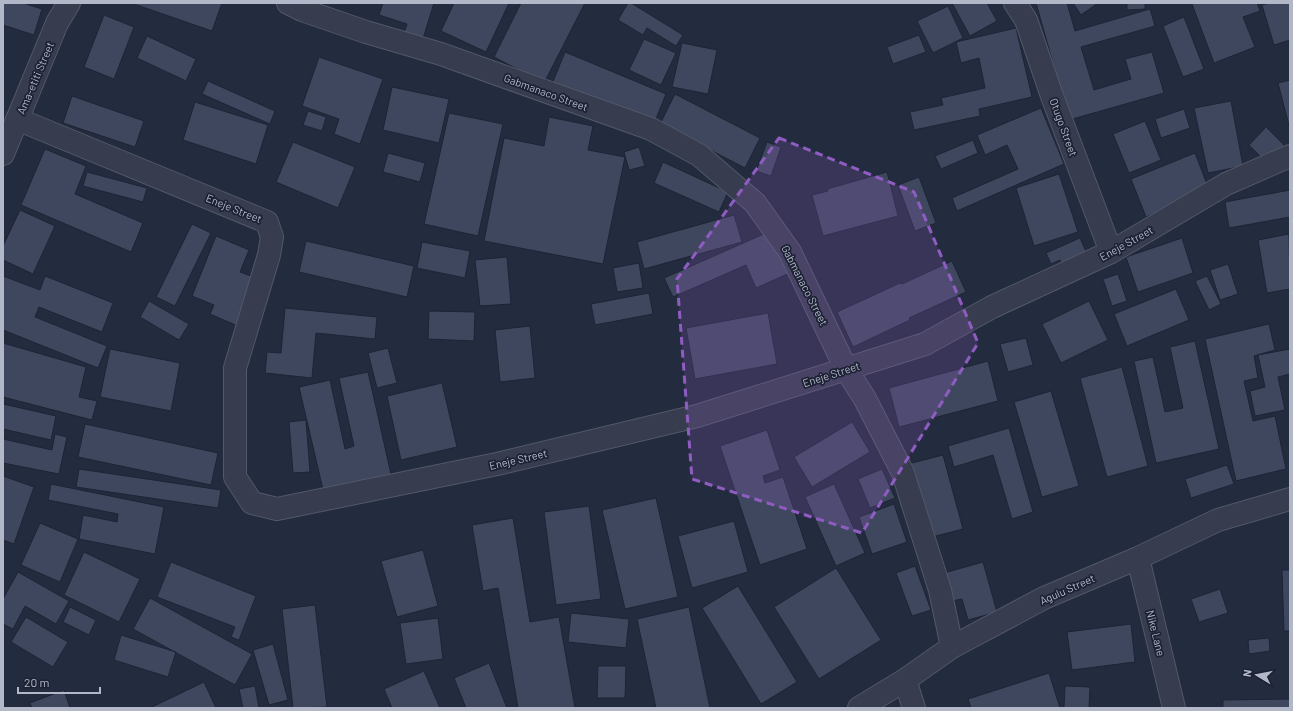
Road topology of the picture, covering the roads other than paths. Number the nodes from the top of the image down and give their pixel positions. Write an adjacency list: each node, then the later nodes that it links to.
1 (69, 3): 4 (street, Ama-etiti Street)
2 (288, 3): 8 (street, Gabmanaco Street)
3 (1015, 3): 7 (street, Otugo Street)
4 (18, 119): 5 (street, Ama-etiti Street); 8 (street, Eneje Street)
5 (3, 154)
6 (1290, 156): 7 (street, Eneje Street)
7 (1111, 252): 8 (street, Eneje Street)
8 (846, 369): 11 (street, Gabmanaco Street)
9 (1290, 499): 10 (street, Agulu Street)
10 (1138, 558): 11 (street, Agulu Street); 15 (street, Nike Lane)
11 (952, 647): 12 (street, Agulu Street)
12 (905, 680): 13 (street, Agulu Street); 14 (street)
13 (859, 708)
14 (914, 708)
15 (1174, 708)

